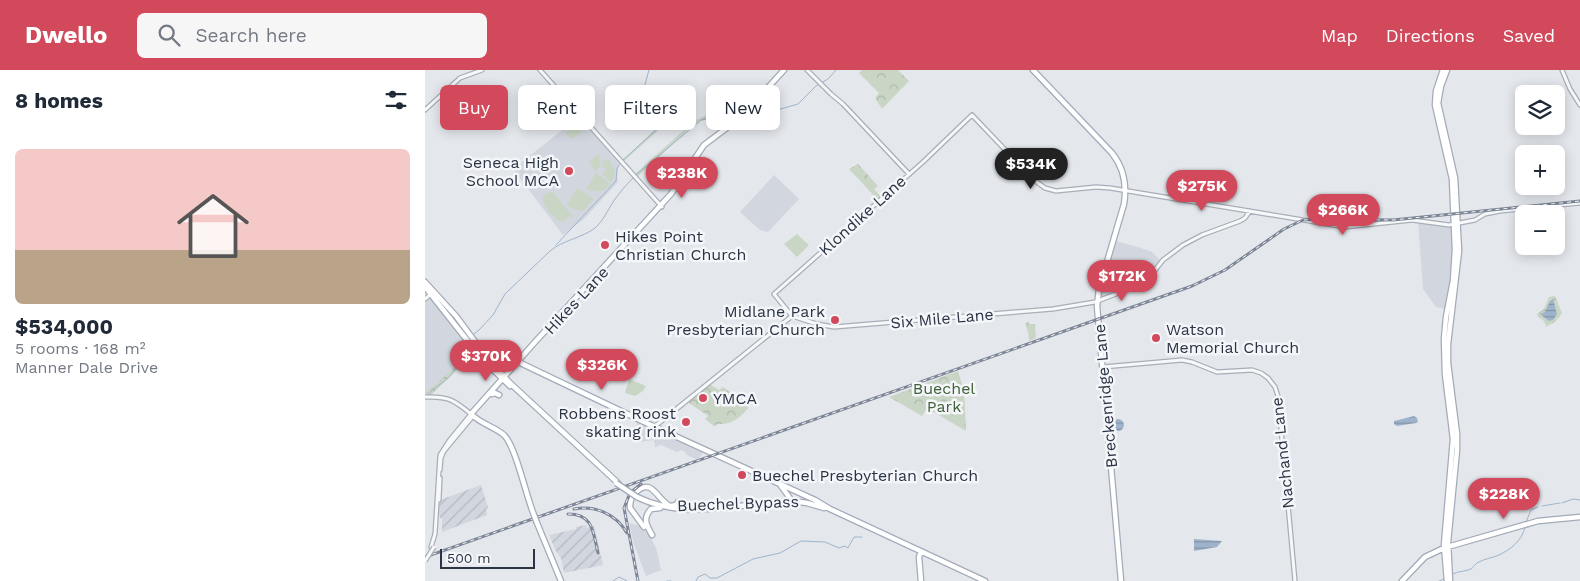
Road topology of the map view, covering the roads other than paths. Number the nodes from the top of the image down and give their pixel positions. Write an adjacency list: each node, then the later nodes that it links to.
1 (481, 70): 9 (street)
2 (540, 70): 13 (street)
3 (786, 70): 13 (main road, Hikes Lane)
4 (807, 70): 10 (street, Klondike Lane)
5 (1033, 70): 11 (main road, Breckenridge Lane)
6 (1445, 70): 17 (main road)
7 (1562, 70): 8 (street)
8 (1580, 105)
9 (425, 110)
10 (909, 174): 11 (street); 23 (street, Klondike Lane)
11 (1125, 191): 14 (street); 22 (main road, Breckenridge Lane)
12 (1580, 203): 17 (street)
13 (661, 206): 30 (main road, Hikes Lane)
14 (1250, 211): 15 (street); 16 (street, Six Mile Lane)
15 (1257, 212): 16 (street, Six Mile Lane); 17 (street)
16 (1245, 218): 22 (street, Six Mile Lane)
17 (1456, 224): 52 (main road)
18 (425, 282): 20 (main road)
19 (425, 287): 20 (main road)
20 (432, 293): 21 (street); 24 (main road); 25 (main road)
21 (425, 299)
22 (1097, 301): 23 (street, Six Mile Lane); 32 (main road, Breckenridge Lane)
23 (792, 316): 39 (street)
24 (458, 318): 25 (main road); 26 (main road)
25 (457, 327): 26 (main road); 27 (main road)
26 (466, 330): 27 (main road)
27 (470, 340): 28 (main road); 31 (main road, Buechel Bypass)
28 (477, 344): 29 (main road, Buechel Bypass); 30 (main road)
29 (488, 358): 31 (main road); 33 (main road, Buechel Bypass)
30 (519, 362): 34 (main road, Hikes Lane); 39 (main road)
31 (487, 365): 33 (main road); 34 (main road, Buechel Bypass)
32 (1102, 367): 60 (main road, Breckenridge Lane); 61 (street, Nachand Lane)
33 (499, 370): 34 (main road, Buechel Bypass)
34 (504, 380): 35 (main road, Hikes Lane); 38 (main road); 43 (main road, Buechel Bypass, bridge)
35 (492, 394): 36 (main road); 38 (main road, Hikes Lane)
36 (499, 394)
37 (426, 397): 38 (street)
38 (472, 415): 55 (street, Hikes Lane, bridge); 57 (main road, bridge)
39 (654, 426): 40 (main road)
40 (780, 485): 42 (main road); 45 (main road)
41 (656, 492): 43 (main road); 43 (main road); 48 (main road)
42 (802, 499): 45 (main road, Buechel Bypass); 51 (main road)
43 (644, 500): 48 (main road, Buechel Bypass)
44 (765, 500): 45 (main road, Buechel Bypass); 47 (main road); 48 (main road, Buechel Bypass)
45 (791, 500): 48 (main road, Buechel Bypass)
46 (678, 502): 48 (main road)
47 (748, 504)
48 (668, 506): 50 (main road)
49 (1580, 517): 52 (main road)
50 (652, 535)
51 (911, 547): 53 (main road); 56 (main road)
52 (1446, 547): 62 (main road); 63 (main road)
53 (921, 552): 54 (main road); 56 (main road)
54 (929, 555): 56 (main road); 59 (main road)
55 (425, 559)
56 (919, 560): 58 (main road)
57 (561, 581)
58 (921, 581)
59 (985, 581)
60 (1121, 581)
61 (1295, 581)
62 (1401, 581)
63 (1448, 581)

